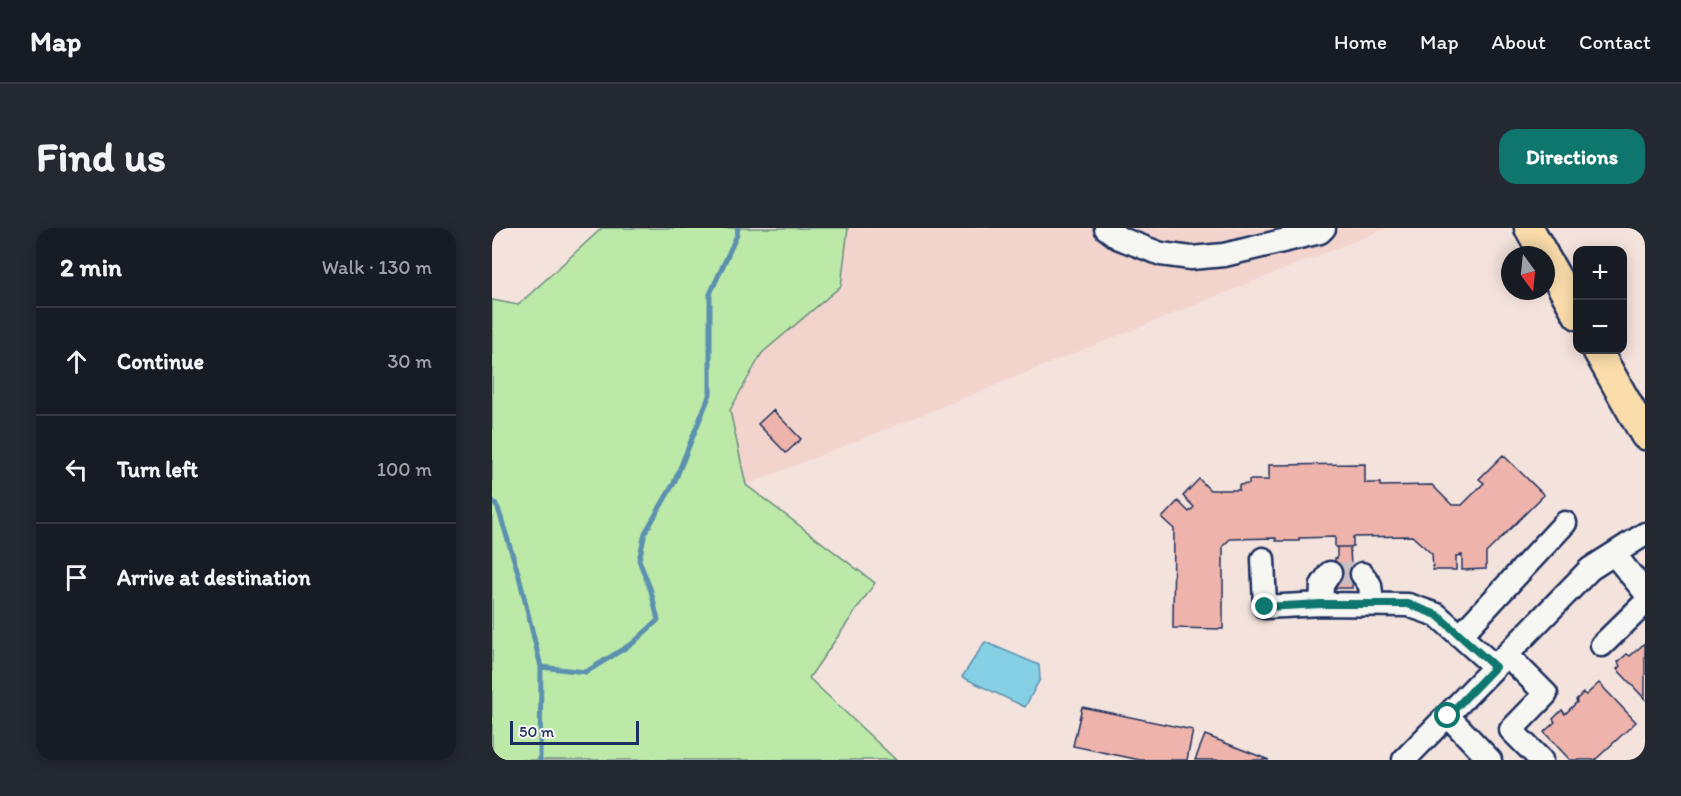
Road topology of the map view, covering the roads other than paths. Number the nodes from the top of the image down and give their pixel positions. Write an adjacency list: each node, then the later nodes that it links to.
1 (1106, 228): 2 (street)
2 (1324, 228)
3 (1528, 228): 4 (main road)
4 (1539, 246)
5 (1555, 275): 6 (main road)
6 (1573, 306)
7 (1599, 354): 8 (main road)
8 (1645, 435)
9 (1565, 523): 19 (street)
10 (1645, 534): 11 (street)
11 (1614, 554): 15 (street); 21 (street)
12 (1263, 559): 17 (street)
13 (1330, 573): 17 (street)
14 (1362, 574): 18 (street)
15 (1645, 592)
16 (1645, 603): 20 (street)
17 (1321, 604): 18 (street)
18 (1372, 604): 19 (street)
19 (1460, 636): 21 (street)
20 (1602, 645)
21 (1501, 661): 22 (street); 25 (street)
22 (1448, 716): 23 (street); 24 (street)
23 (1404, 760)
24 (1490, 760)
25 (1541, 760)

